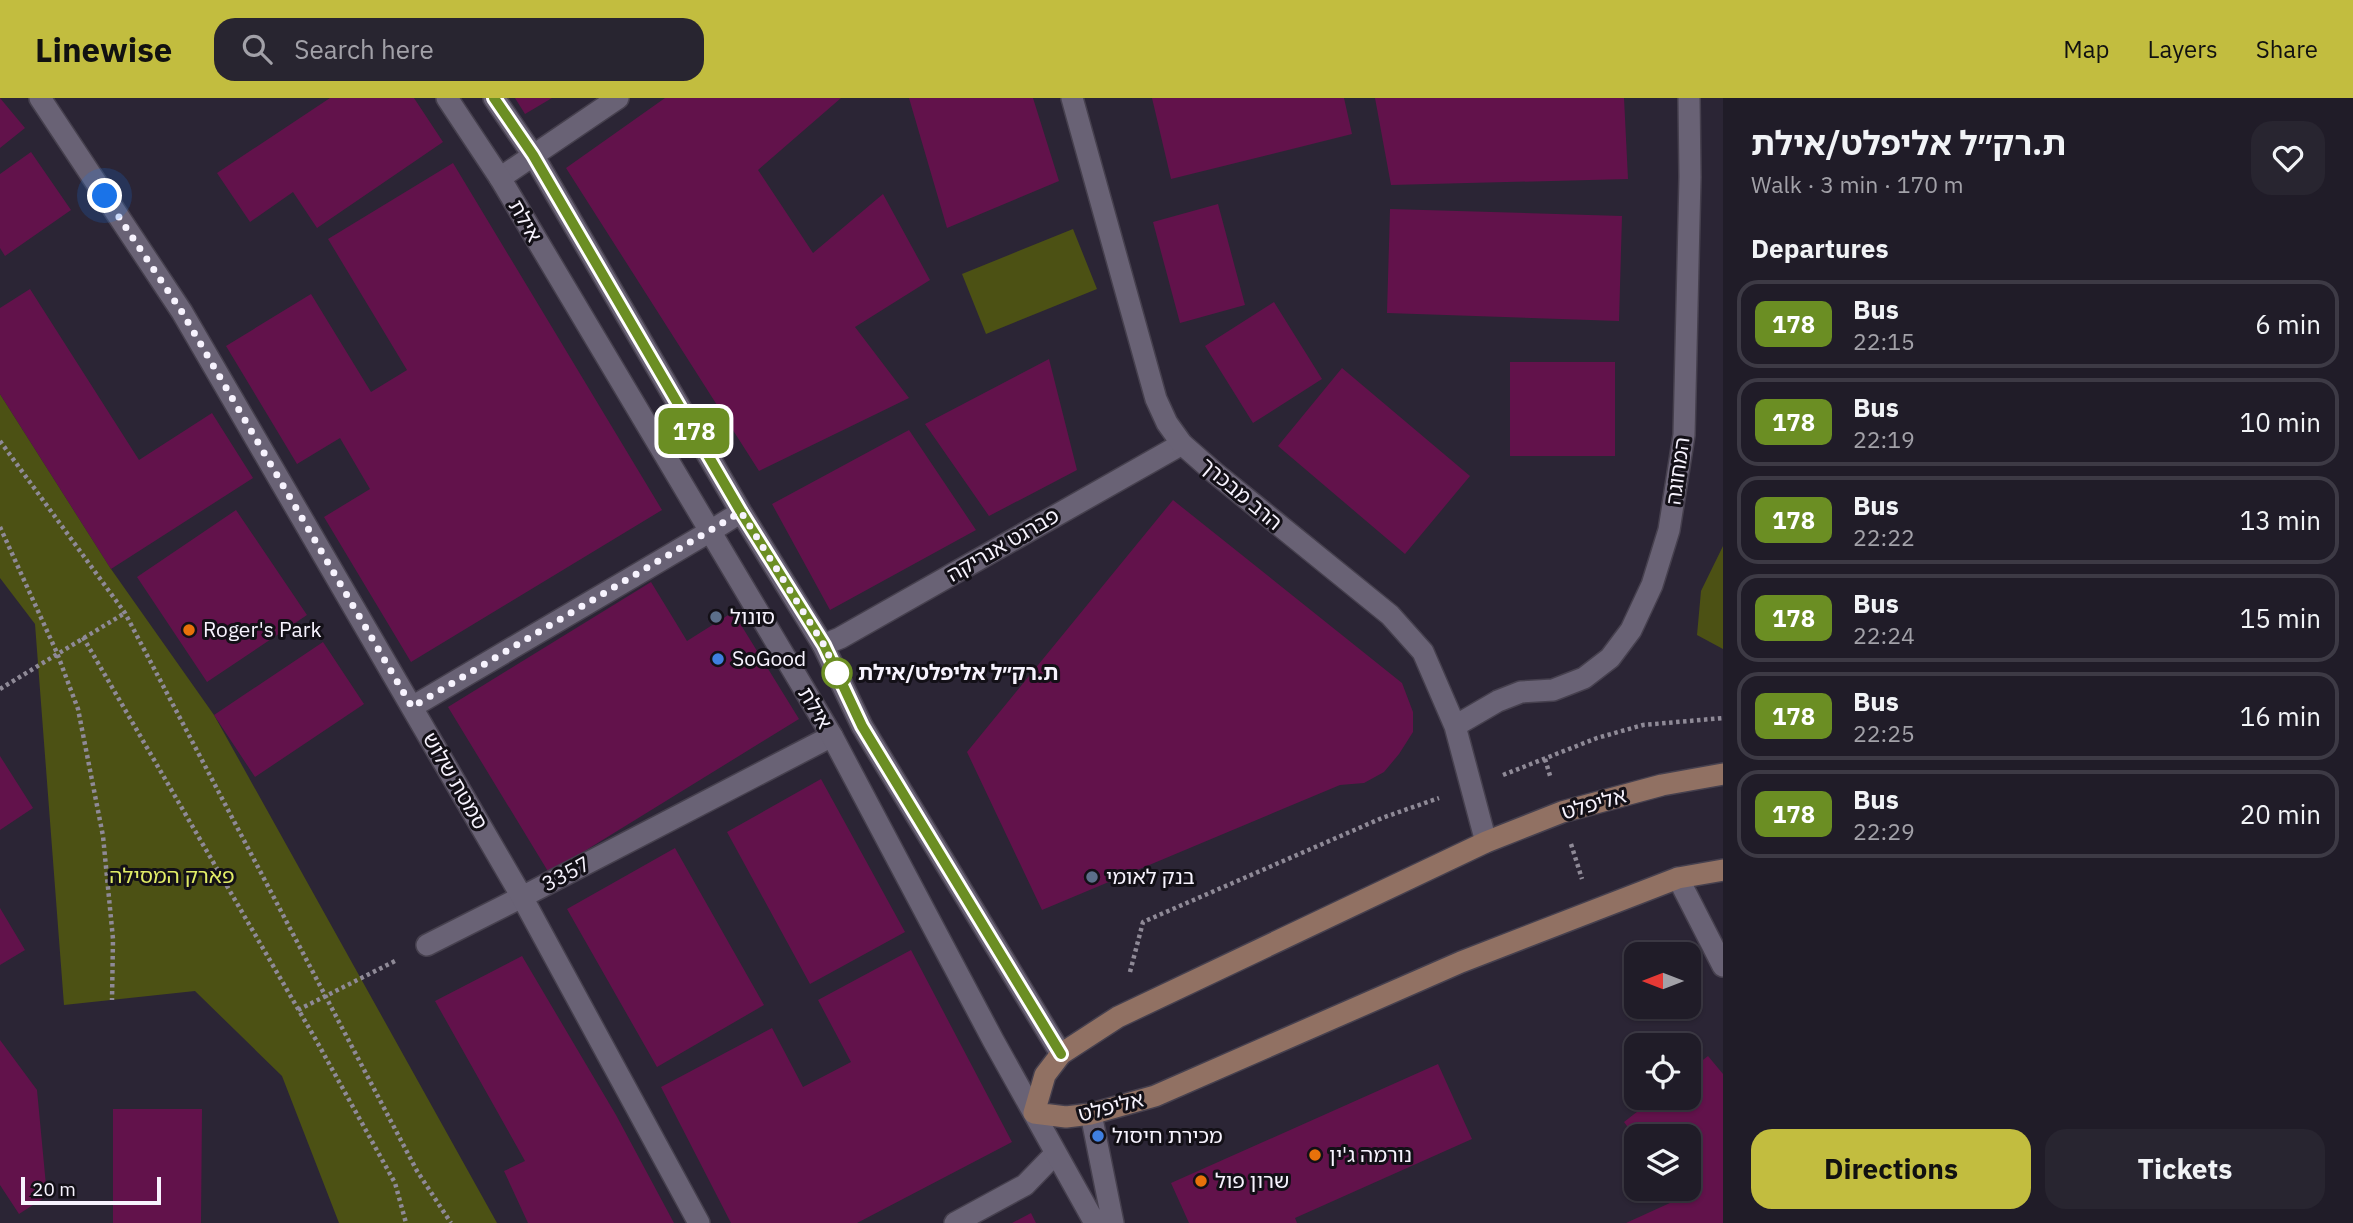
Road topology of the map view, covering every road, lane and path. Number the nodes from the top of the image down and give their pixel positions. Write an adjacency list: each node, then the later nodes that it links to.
1 (40, 98): 19 (street, סמטת שלוש)
2 (447, 98): 8 (street, אילת)
3 (494, 98): 7 (street, אילת)
4 (618, 98): 7 (street)
5 (1072, 98): 10 (street, הרב מבכרך)
6 (1689, 98): 21 (street, המחוגה)
7 (533, 155): 8 (street); 11 (street, אילת)
8 (500, 178): 13 (street, אילת)
9 (0, 441): 14 (path)
10 (1182, 444): 16 (street, פברגט אנריקה); 21 (street, הרב מבכרך)
11 (741, 512): 13 (street); 16 (street, אילת)
12 (0, 527): 17 (path)
13 (709, 531): 19 (street); 22 (street, אילת)
14 (125, 613): 15 (path); 32 (path)
15 (83, 637): 17 (path); 34 (path)
16 (824, 645): 35 (street, אילת)
17 (57, 653): 18 (path); 33 (path)
18 (0, 689)
19 (412, 707): 28 (street, סמטת שלוש)
20 (1723, 718): 24 (path)
21 (1455, 726): 24 (street, הרב מבכרך)
22 (832, 736): 28 (street, 3357); 36 (street, אילת)
23 (1723, 774): 25 (main road, אליפלט)
24 (1472, 787): 25 (street, הרב מבכרך); 29 (path)
25 (1486, 842): 35 (main road, אליפלט)
26 (1723, 870): 27 (main road, אליפלט)
27 (1678, 878): 31 (street); 37 (main road, אליפלט)
28 (522, 897): 30 (street, 3357); 41 (street, סמטת שלוש)
29 (1143, 922)
30 (427, 945): 32 (path)
31 (1723, 966)
32 (325, 996): 34 (path); 40 (path)
33 (112, 1000)
34 (298, 1010): 39 (path)
35 (1061, 1054): 36 (main road, אליפלט)
36 (1034, 1112): 37 (main road, אליפלט); 38 (street, אילת)
37 (1091, 1114): 44 (street)
38 (1055, 1154): 42 (street); 43 (street, אילת)
39 (406, 1223)
40 (451, 1223)
41 (699, 1223)
42 (955, 1223)
43 (1094, 1223)
44 (1113, 1223)

